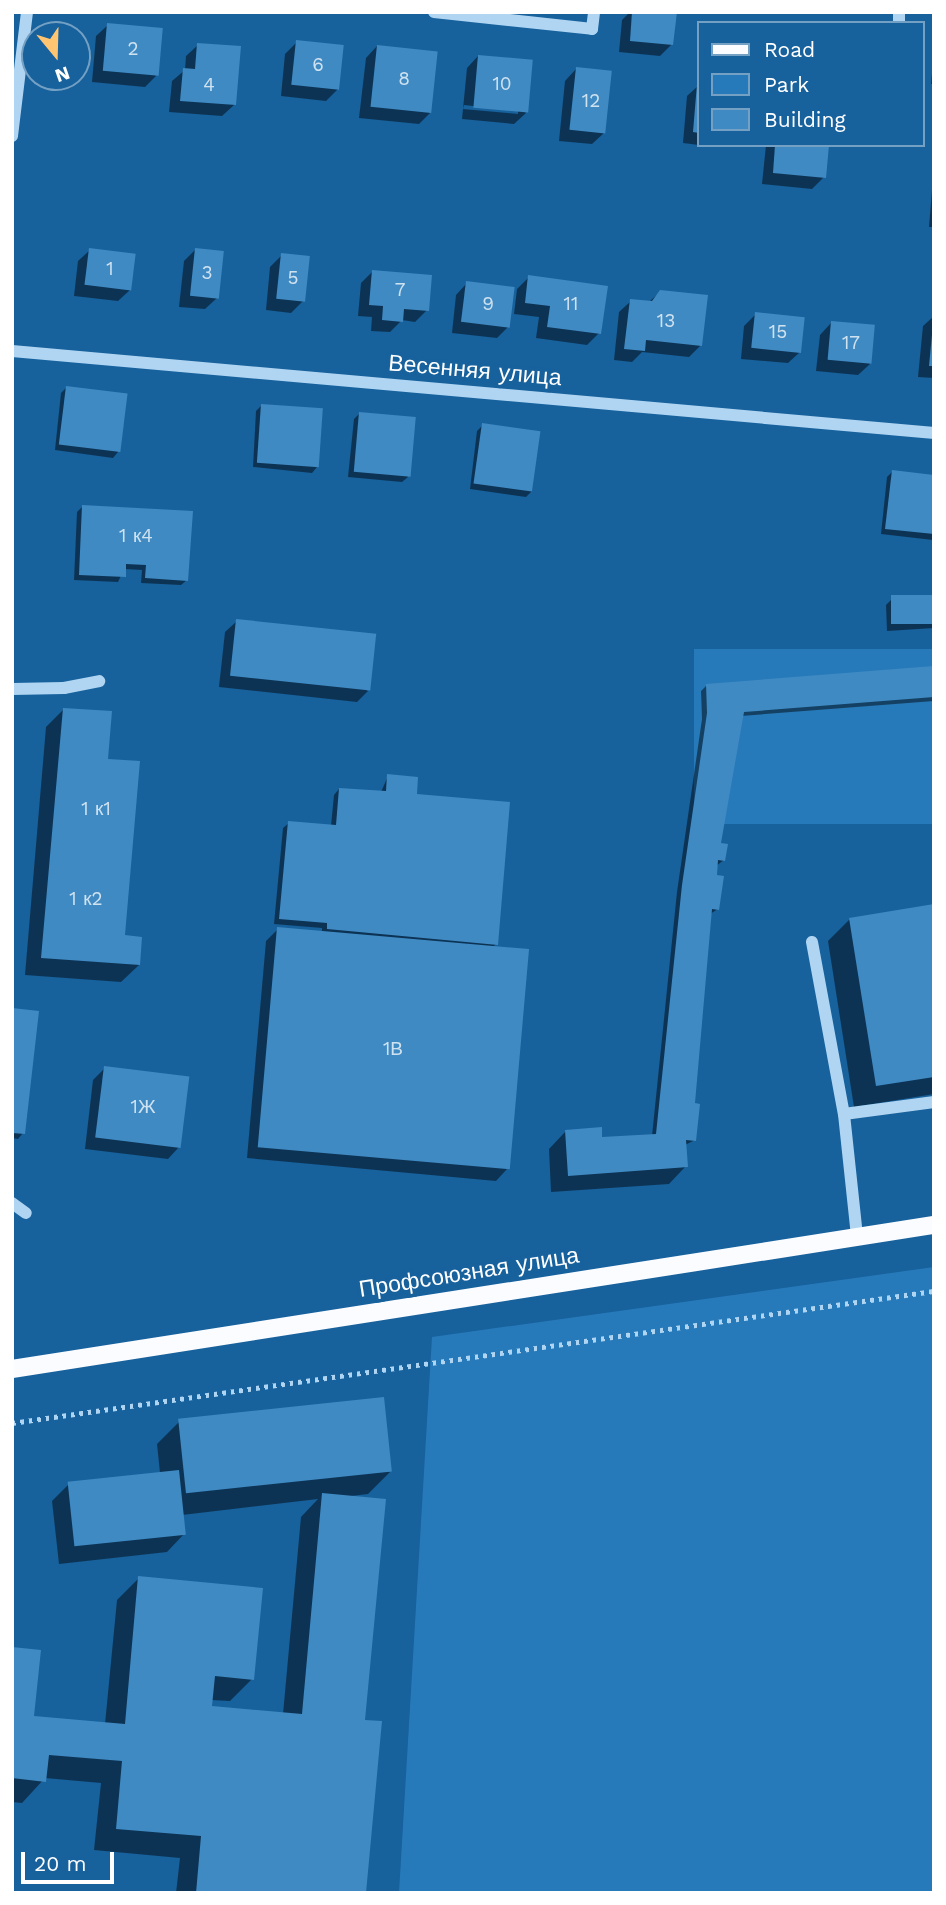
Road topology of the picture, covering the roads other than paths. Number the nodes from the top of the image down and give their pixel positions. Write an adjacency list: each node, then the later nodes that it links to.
1 (27, 12): 4 (street)
2 (434, 12): 3 (street)
3 (594, 12)
4 (12, 136)
5 (12, 351): 6 (street, Весенняя улица)
6 (934, 433)
7 (99, 681): 8 (street)
8 (12, 689)
9 (812, 942): 11 (street)
10 (934, 1102): 11 (street)
11 (844, 1114): 15 (street)
12 (12, 1203): 13 (street)
13 (26, 1213)
14 (934, 1225): 15 (main road, Профсоюзная улица)
15 (857, 1237): 16 (main road, Профсоюзная улица)
16 (12, 1369)

